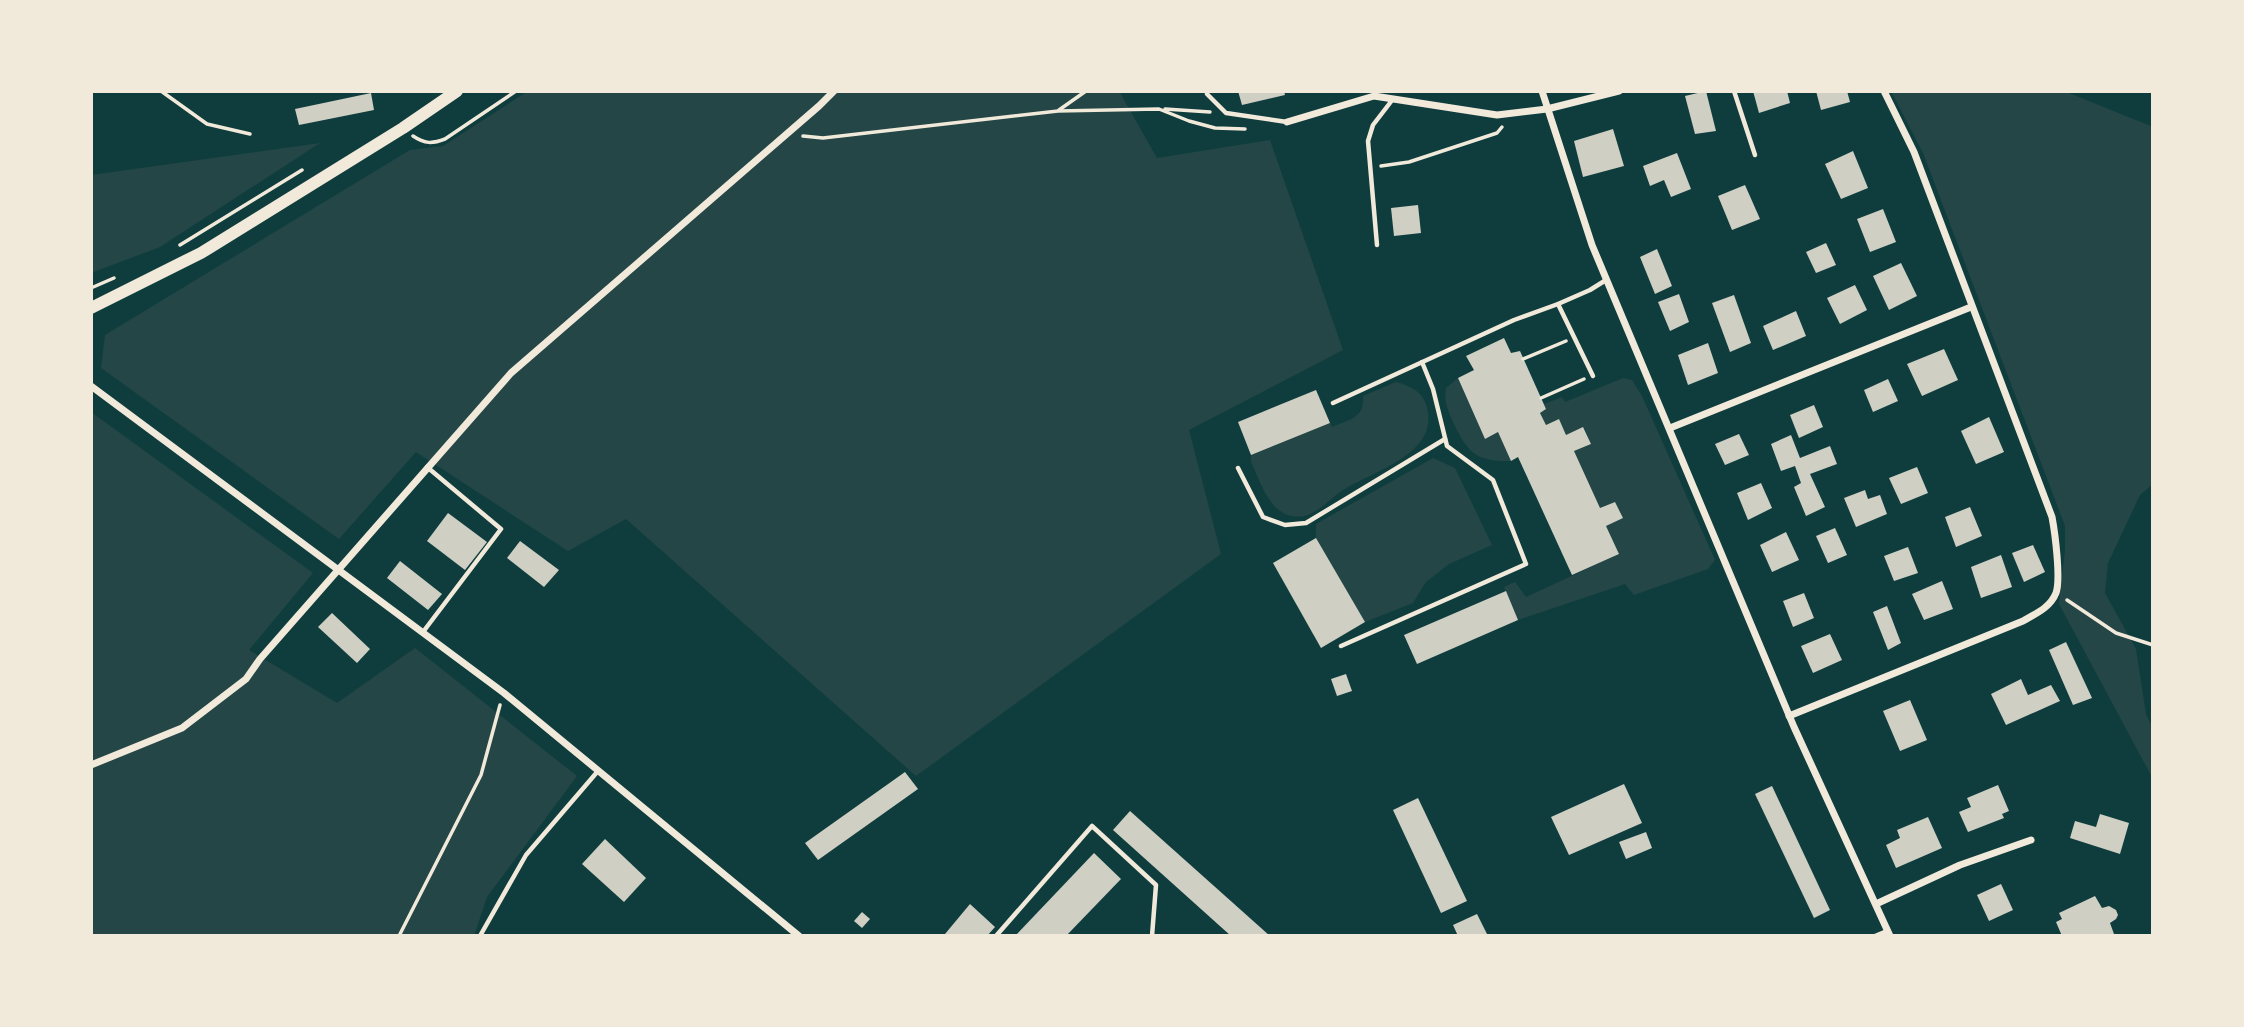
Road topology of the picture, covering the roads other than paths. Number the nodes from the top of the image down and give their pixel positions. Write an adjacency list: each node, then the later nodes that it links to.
1 (457, 91): 16 (main road)
2 (834, 91): 23 (street)
3 (1207, 91): 10 (lane)
4 (1542, 91): 9 (street)
5 (1619, 91): 9 (street)
6 (1734, 91): 11 (lane)
7 (1884, 91): 15 (street)
8 (1394, 99): 9 (street); 10 (street); 12 (lane)
9 (1546, 109): 13 (street)
10 (1287, 122)
11 (1755, 155)
12 (1377, 244)
13 (1606, 279): 14 (lane); 21 (street)
14 (1558, 304): 17 (lane); 18 (lane)
15 (1971, 307): 21 (street); 28 (street)
16 (91, 308)
17 (1422, 362): 20 (lane); 22 (lane)
18 (1593, 376)
19 (91, 386): 25 (street)
20 (1332, 403)
21 (1670, 429): 28 (street)
22 (1446, 439): 24 (lane); 27 (lane)
23 (427, 467): 25 (street); 26 (lane)
24 (1238, 468)
25 (337, 570): 26 (street); 29 (street)
26 (423, 632): 30 (street)
27 (1341, 646)
28 (1789, 716): 32 (street)
29 (91, 765)
30 (598, 771): 34 (lane); 35 (street)
31 (2031, 839): 32 (street)
32 (1876, 904): 33 (street)
33 (1889, 933): 38 (lane)
34 (480, 936)
35 (799, 936)
36 (996, 936): 37 (lane)
37 (1152, 936)
38 (1875, 936)

